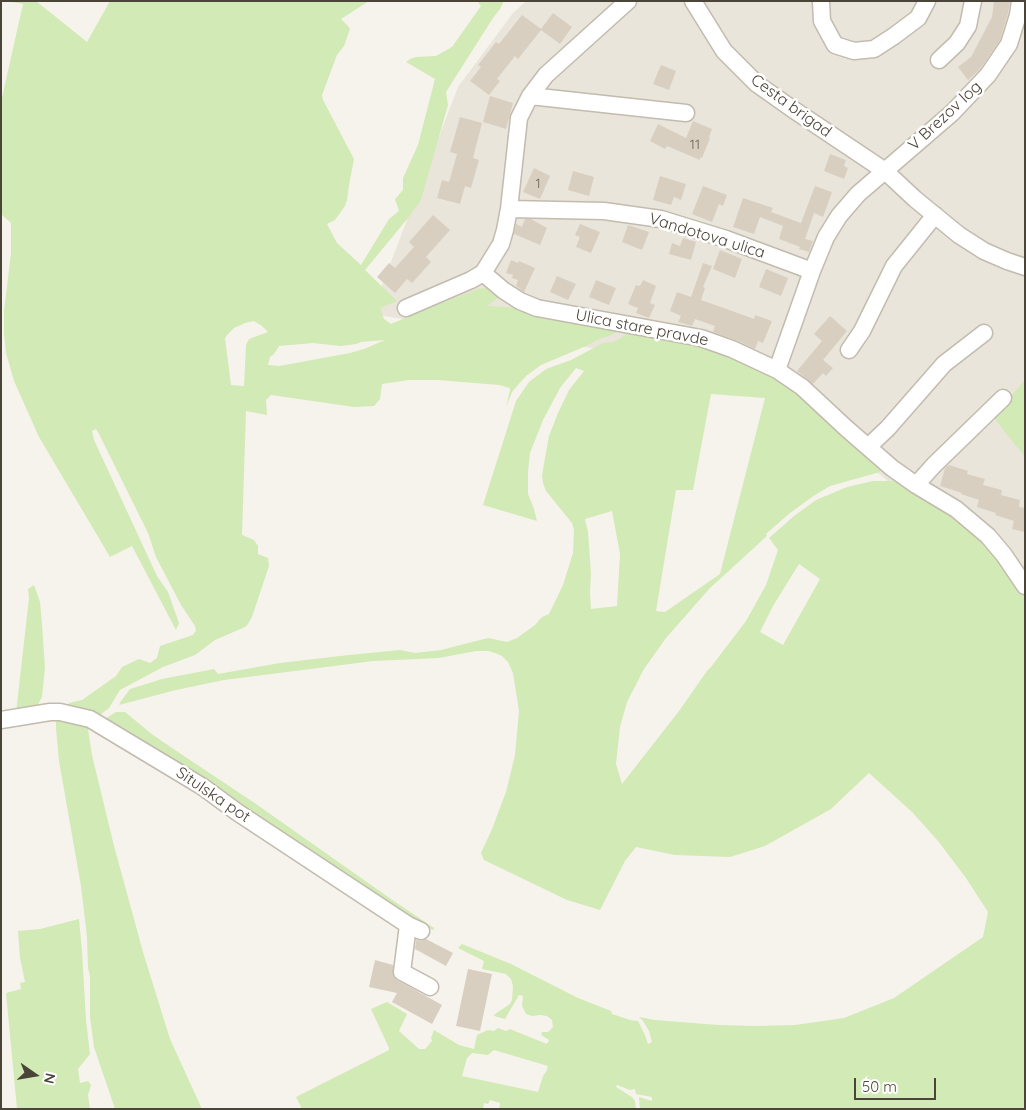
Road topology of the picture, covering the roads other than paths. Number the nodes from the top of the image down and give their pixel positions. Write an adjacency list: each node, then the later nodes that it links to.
1 (628, 1): 8 (street)
2 (693, 1): 10 (street, Cesta brigad)
3 (821, 1): 4 (street)
4 (926, 1)
5 (972, 1): 7 (street)
6 (1020, 1): 10 (street, V Brezov log)
7 (939, 60)
8 (530, 96): 9 (street); 11 (street)
9 (686, 113)
10 (885, 171): 12 (street, Cesta brigad); 14 (street)
11 (510, 209): 14 (street, Vandotova ulica); 15 (street)
12 (935, 215): 13 (street, Cesta brigad); 18 (street)
13 (1025, 267)
14 (812, 271): 19 (street)
15 (483, 273): 16 (street); 19 (street, Ulica stare pravde)
16 (406, 308)
17 (984, 333): 21 (street)
18 (849, 350)
19 (777, 370): 21 (street, Ulica stare pravde)
20 (1003, 398): 22 (street)
21 (868, 447): 22 (street, Ulica stare pravde)
22 (916, 485): 23 (street, Ulica stare pravde)
23 (1025, 586)
24 (1, 720): 25 (street, Situlska pot)
25 (430, 987)

